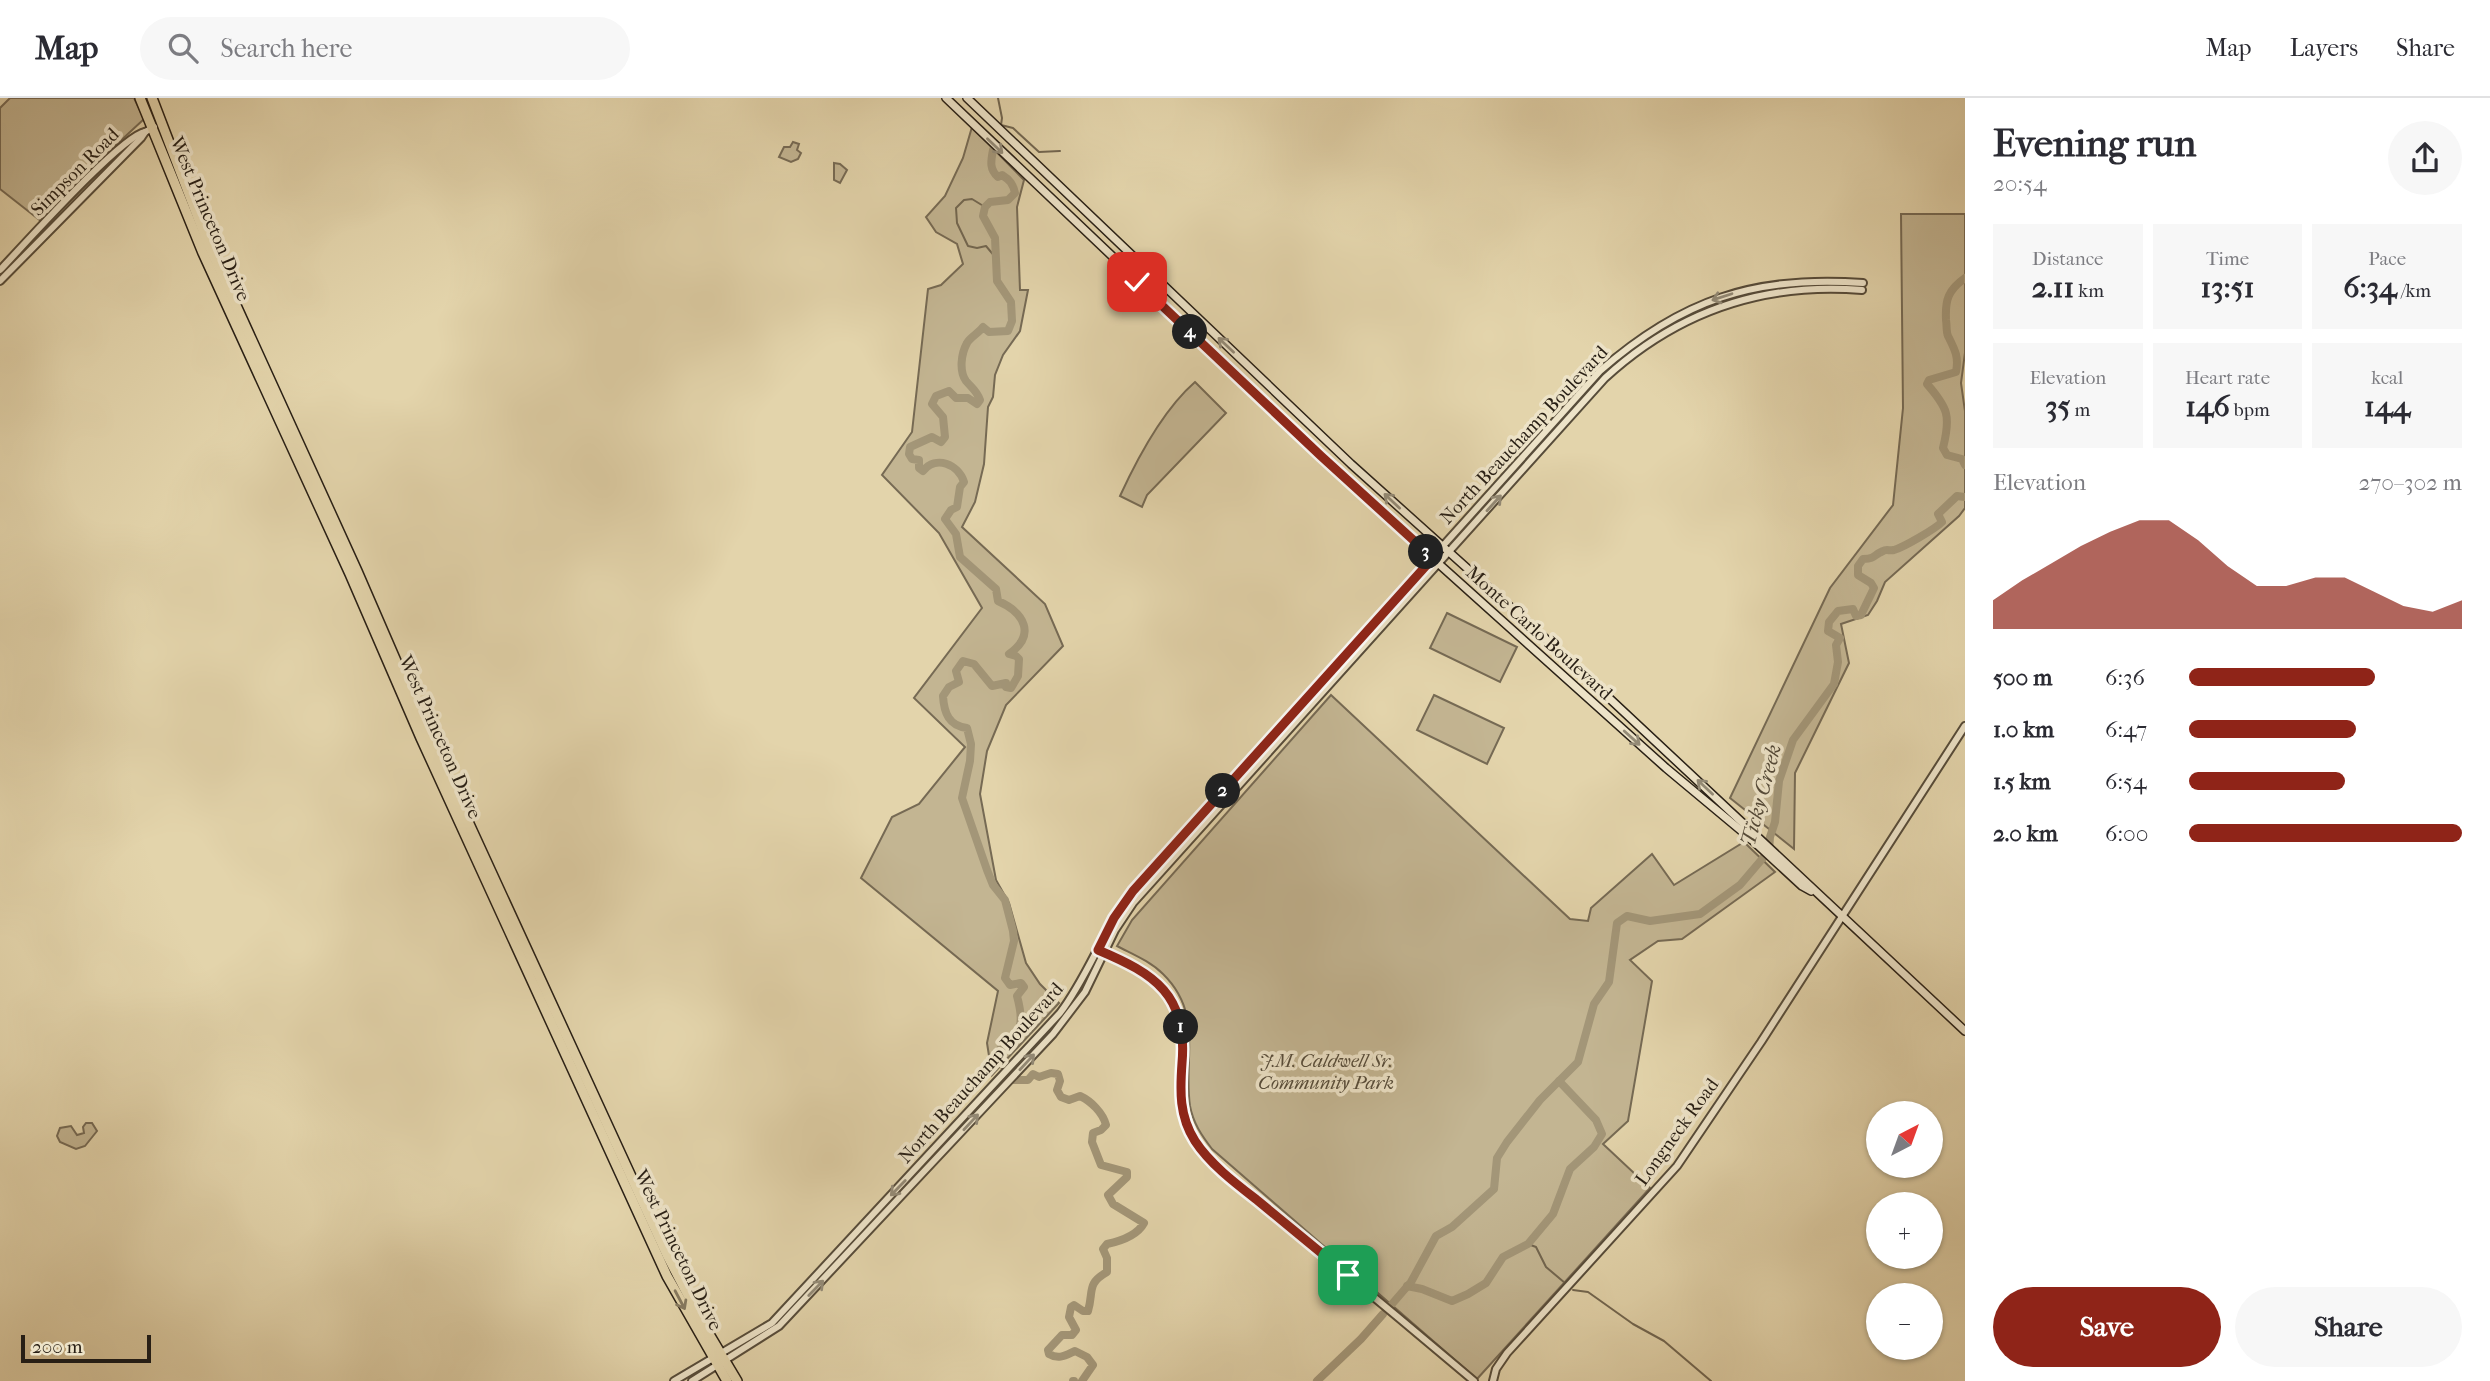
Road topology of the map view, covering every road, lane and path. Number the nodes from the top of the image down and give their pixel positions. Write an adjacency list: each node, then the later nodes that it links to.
1 (141, 98): 6 (highway, West Princeton Drive)
2 (152, 98): 5 (highway, West Princeton Drive)
3 (946, 98): 12 (main road, Monte Carlo Boulevard, one-way to 12)
4 (967, 98): 10 (main road, Monte Carlo Boulevard, one-way to 4)
5 (163, 125): 6 (street); 19 (highway, West Princeton Drive)
6 (148, 130): 7 (street); 19 (highway, West Princeton Drive)
7 (117, 155): 8 (street, Simpson Road); 9 (street)
8 (0, 270)
9 (0, 281)
10 (1442, 548): 11 (main road, Monte Carlo Boulevard); 11 (street, North Beauchamp Boulevard, one-way to 10); 12 (street, North Beauchamp Boulevard)
11 (1449, 554): 13 (street, North Beauchamp Boulevard); 15 (main road, Monte Carlo Boulevard, one-way to 11)
12 (1433, 558): 13 (main road, Monte Carlo Boulevard); 17 (street, North Beauchamp Boulevard)
13 (1440, 564): 15 (main road, Monte Carlo Boulevard, one-way to 15); 17 (street, North Beauchamp Boulevard)
14 (1965, 726): 16 (street, Longneck Road)
15 (1752, 836): 16 (main road, Monte Carlo Boulevard)
16 (1842, 917): 18 (main road, Monte Carlo Boulevard); 28 (street, Longneck Road)
17 (1101, 951): 20 (street, North Beauchamp Boulevard, one-way to 20); 21 (street, North Beauchamp Boulevard, one-way to 17); 27 (street)
18 (1965, 1031)
19 (640, 1204): 22 (highway, West Princeton Drive)
20 (786, 1308): 21 (street); 22 (street, North Beauchamp Boulevard)
21 (779, 1326): 22 (street, North Beauchamp Boulevard)
22 (719, 1360): 23 (street); 24 (street); 25 (highway, West Princeton Drive); 26 (highway, West Princeton Drive)
23 (674, 1381)
24 (692, 1381)
25 (727, 1381)
26 (737, 1381)
27 (1474, 1381)
28 (1493, 1381)

